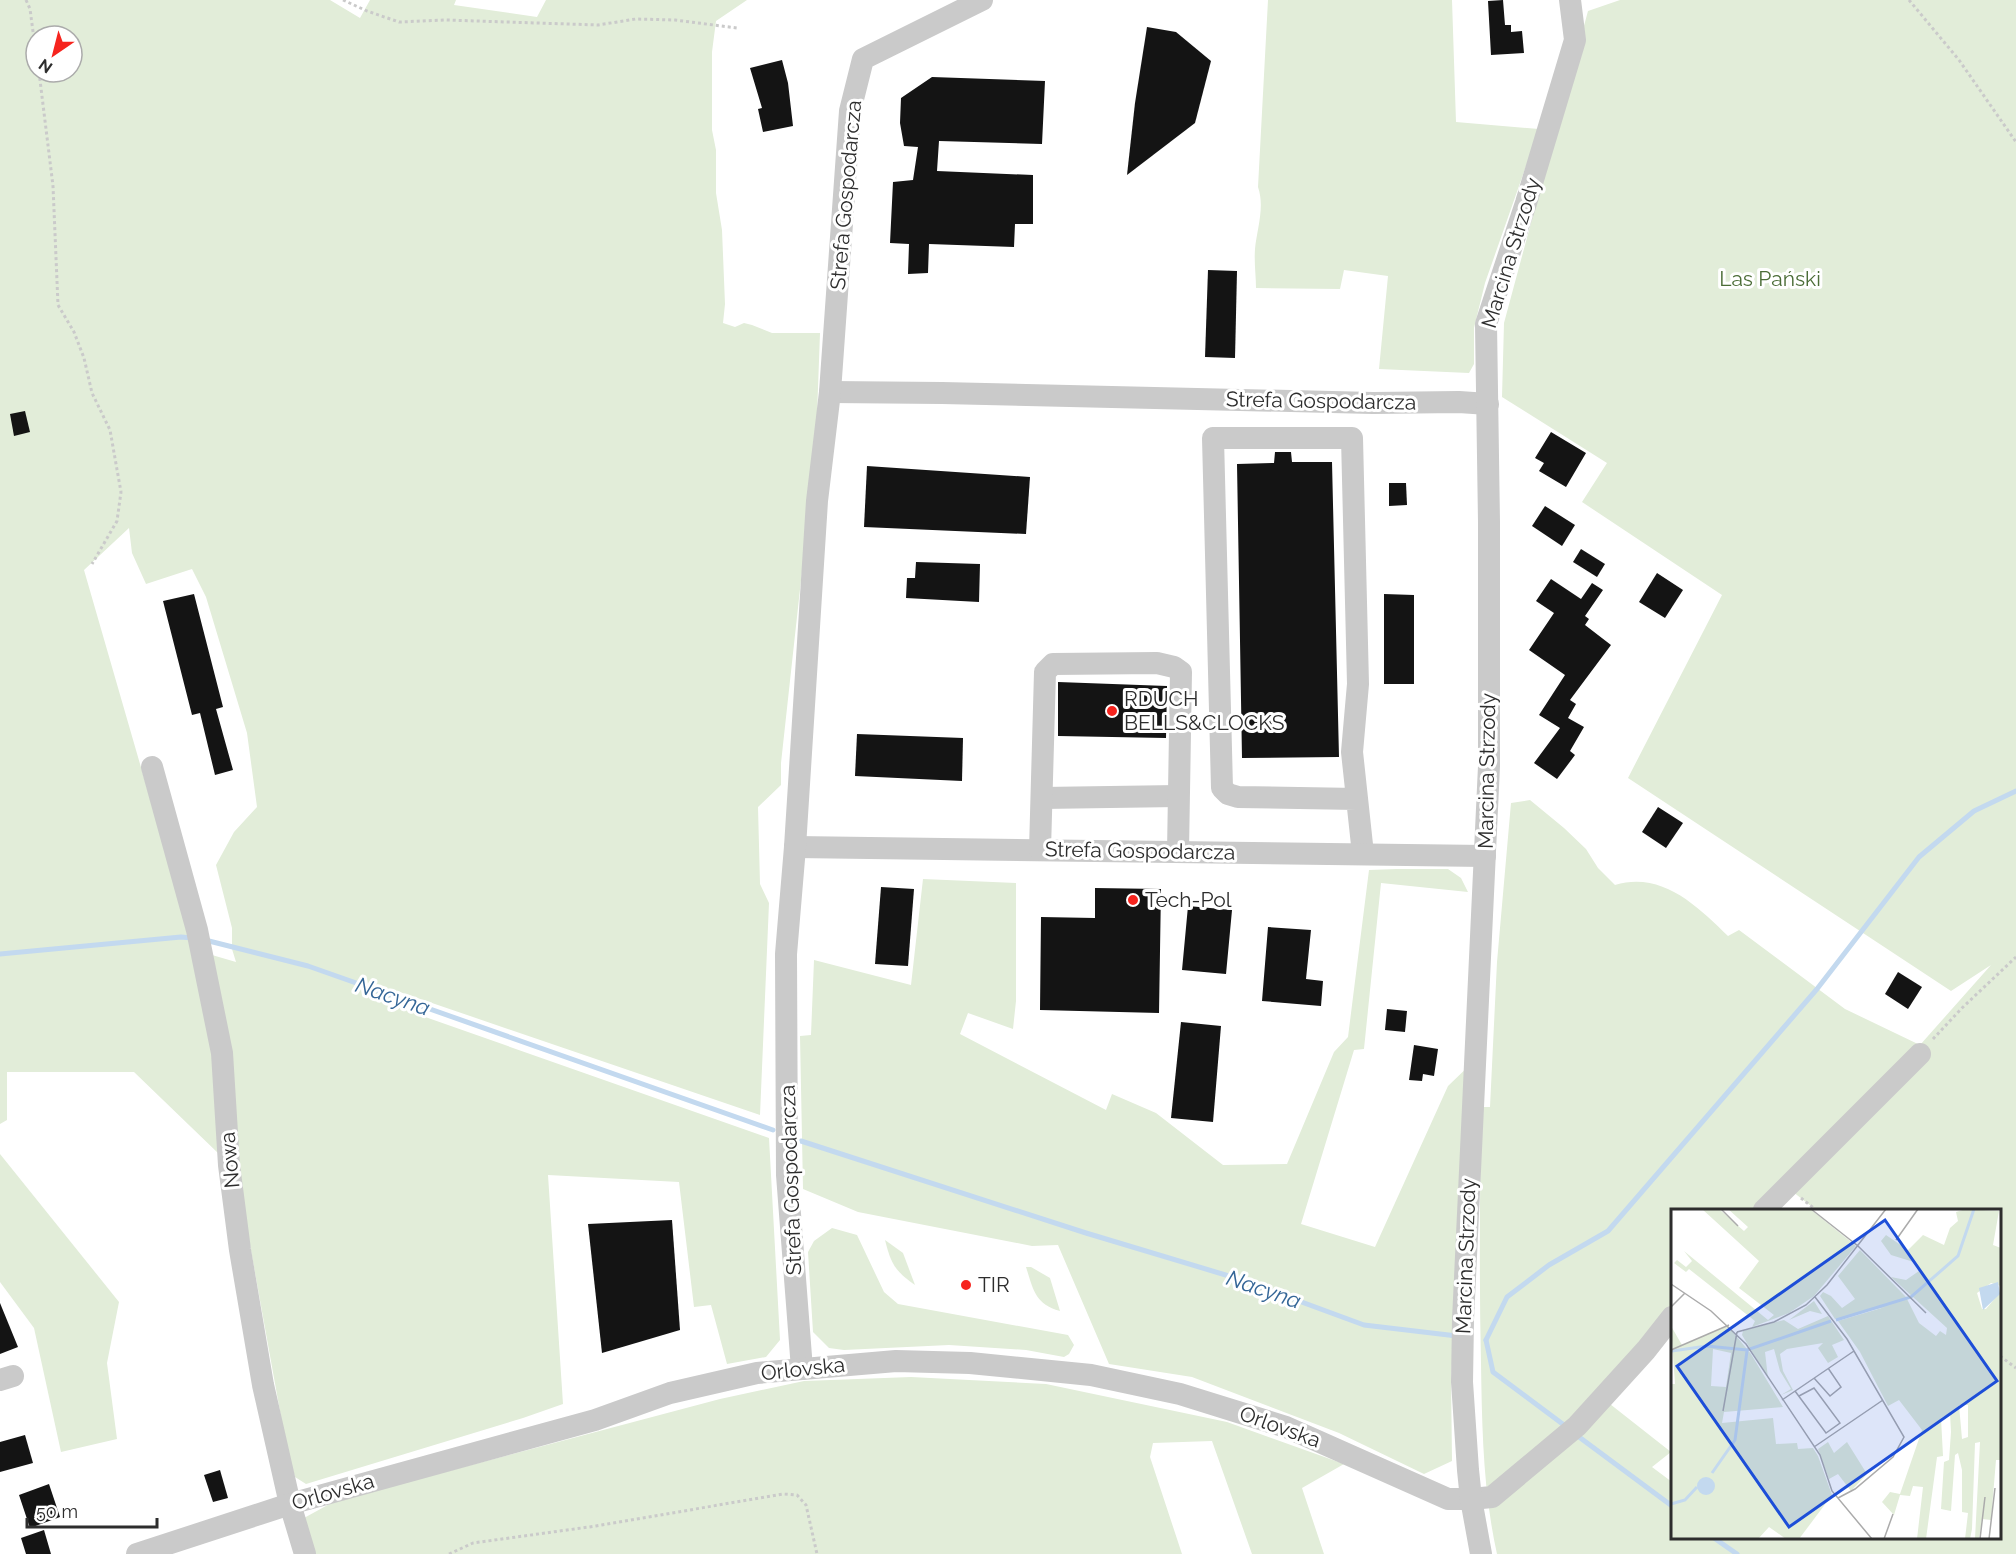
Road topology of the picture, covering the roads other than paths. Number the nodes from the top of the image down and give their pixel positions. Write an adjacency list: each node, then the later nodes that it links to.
1 (982, 0): 3 (street, Strefa Gospodarcza)
2 (1570, 0): 4 (street, Marcina Strzody)
3 (830, 392): 4 (street, Strefa Gospodarcza); 9 (street, Strefa Gospodarcza)
4 (1488, 404): 13 (street, Marcina Strzody)
5 (152, 767): 19 (street, Nowa)
6 (1178, 796): 7 (street); 7 (street); 11 (street)
7 (1042, 798): 10 (street)
8 (1357, 799): 8 (street); 12 (street)
9 (795, 847): 10 (street, Strefa Gospodarcza); 17 (street, Strefa Gospodarcza)
10 (1040, 850): 11 (street, Strefa Gospodarcza)
11 (1178, 852): 12 (street, Strefa Gospodarcza)
12 (1363, 854): 13 (street, Strefa Gospodarcza)
13 (1485, 856): 18 (street, Marcina Strzody)
14 (1920, 1054): 15 (street)
15 (1765, 1209)
16 (1671, 1318): 18 (street, Orlovska)
17 (802, 1369): 18 (street, Orlovska); 19 (street, Orlovska)
18 (1471, 1499): 22 (street, Marcina Strzody)
19 (290, 1504): 20 (street, Orlovska); 21 (street, Nowa)
20 (137, 1554)
21 (305, 1554)
22 (1481, 1554)

